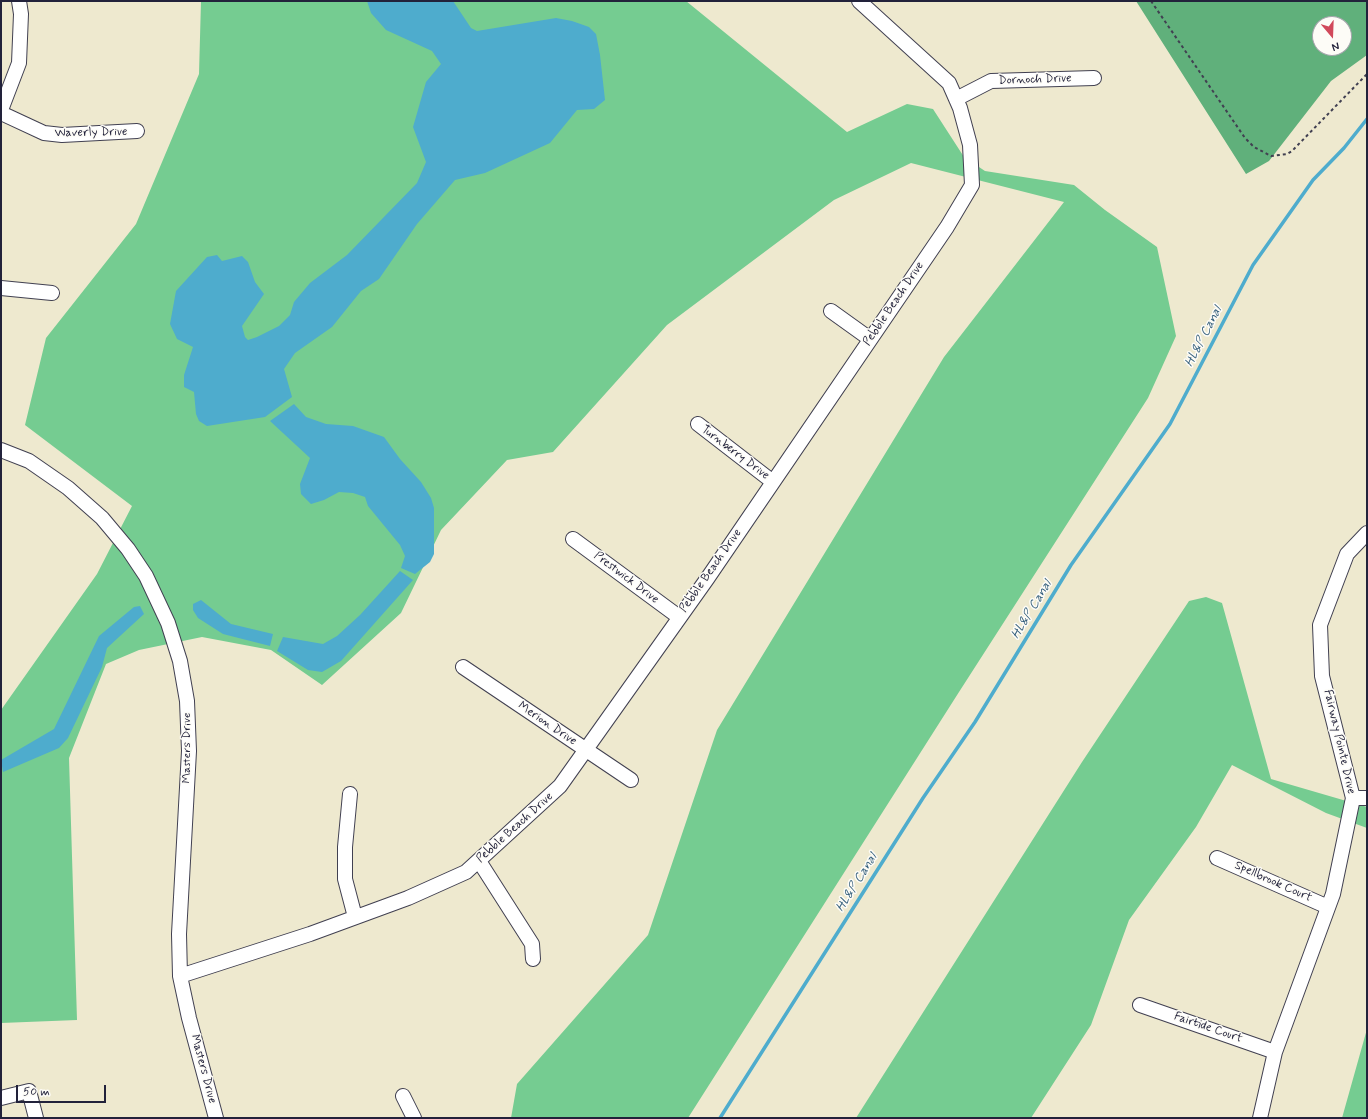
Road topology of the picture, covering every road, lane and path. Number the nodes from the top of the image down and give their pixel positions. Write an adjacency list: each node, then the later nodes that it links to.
1 (19, 1): 7 (street)
2 (859, 1): 6 (street, Pebble Beach Drive)
3 (1151, 1): 4 (path)
4 (1367, 74)
5 (1094, 78): 6 (street, Dornoch Drive)
6 (956, 99): 12 (street, Pebble Beach Drive)
7 (1, 112): 8 (street, Waverly Drive)
8 (137, 132)
9 (1, 288): 10 (street)
10 (52, 293)
11 (832, 311): 12 (street)
12 (870, 339): 15 (street, Pebble Beach Drive)
13 (698, 424): 15 (street, Turnberry Drive)
14 (1, 450): 30 (street, Masters Drive)
15 (773, 482): 18 (street, Pebble Beach Drive)
16 (1367, 533): 23 (street, Fairway Pointe Drive)
17 (573, 539): 18 (street, Prestwick Drive)
18 (679, 617): 20 (street, Pebble Beach Drive)
19 (463, 667): 20 (street, Merion Drive)
20 (585, 749): 21 (street, Merion Drive); 26 (street, Pebble Beach Drive)
21 (631, 780)
22 (350, 794): 28 (street)
23 (1353, 798): 24 (street); 27 (street, Fairway Pointe Drive)
24 (1367, 798)
25 (1217, 858): 27 (street, Spellbrook Court)
26 (478, 860): 28 (street, Pebble Beach Drive); 29 (street)
27 (1328, 907): 32 (street, Fairway Pointe Drive)
28 (355, 918): 30 (street, Pebble Beach Drive)
29 (533, 959)
30 (180, 976): 36 (street, Masters Drive)
31 (1140, 1005): 32 (street, Fairtide Court)
32 (1275, 1052): 38 (street, Fairway Pointe Drive)
33 (403, 1096): 37 (street)
34 (1, 1098): 35 (street)
35 (36, 1118)
36 (216, 1118)
37 (414, 1118)
38 (1260, 1118)

